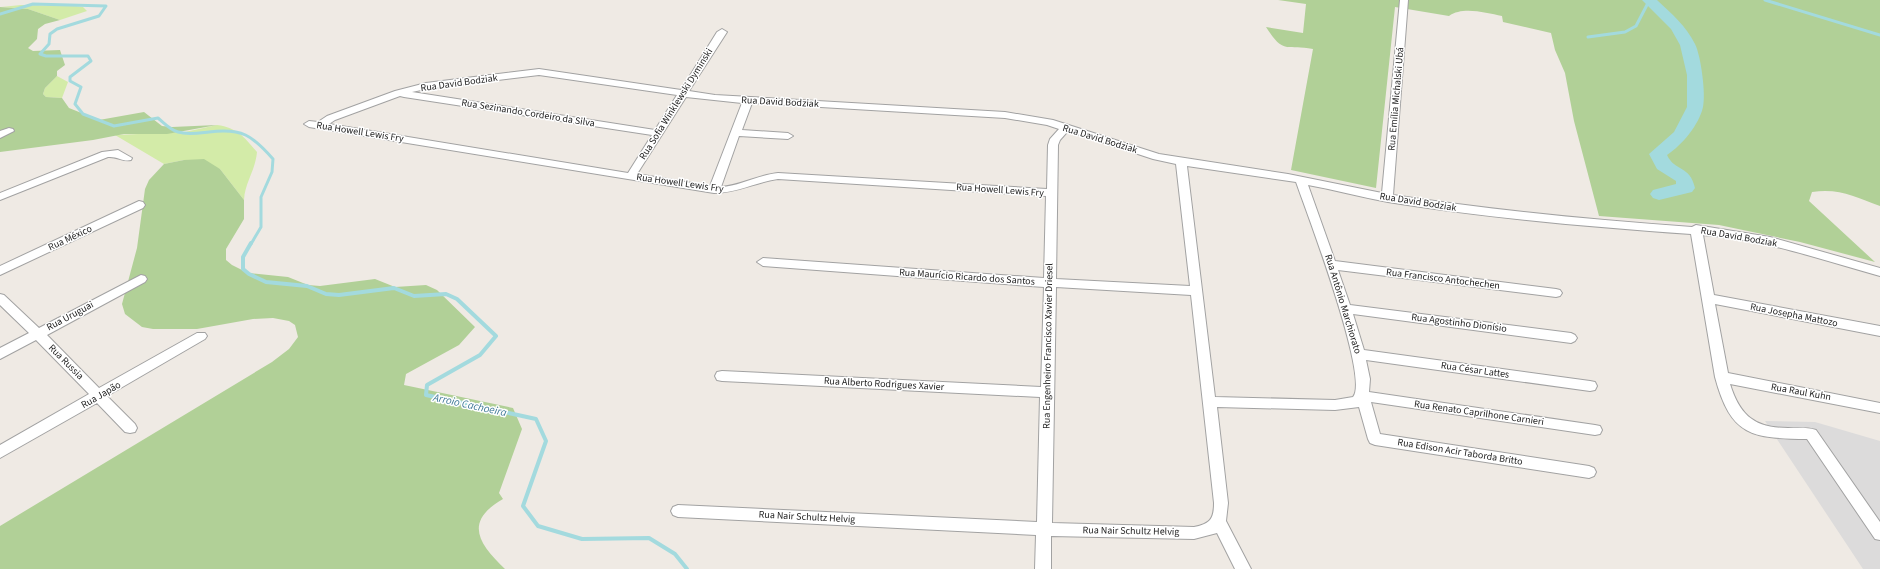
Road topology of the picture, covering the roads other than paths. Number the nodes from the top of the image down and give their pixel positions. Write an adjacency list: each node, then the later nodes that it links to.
1 (1404, 0): 19 (street, Rua Emília Michalski Ubá)
2 (722, 32): 4 (street, Rua Sofia Winklewski Dyminski)
3 (398, 93): 4 (street, Rua David Bodziak); 7 (street, Rua David Bodziak); 9 (street, Rua Sezinando Cordeiro da Silva)
4 (683, 93): 5 (street, Rua David Bodziak); 9 (street, Rua Sofia Winklewski Dyminski)
5 (748, 100): 8 (street, Rua David Bodziak); 10 (street)
6 (309, 124): 7 (street, Rua Howell Lewis Fry)
7 (321, 125): 14 (street, Rua Howell Lewis Fry)
8 (1064, 128): 13 (street, Rua David Bodziak); 17 (street, Rua Engenheiro Francisco Xavier Driesel)
9 (658, 133): 14 (street, Rua Sofia Winklewski Dyminski)
10 (736, 133): 11 (street); 16 (street)
11 (788, 136)
12 (127, 158): 18 (street)
13 (1181, 162): 15 (street, Rua David Bodziak); 28 (street)
14 (631, 176): 16 (street, Rua Howell Lewis Fry)
15 (1301, 180): 19 (street, Rua David Bodziak); 23 (street, Rua Antônio Marchiorato)
16 (714, 190): 17 (street, Rua Howell Lewis Fry)
17 (1052, 193): 27 (street, Rua Engenheiro Francisco Xavier Driesel)
18 (0, 197)
19 (1387, 198): 21 (street, Rua David Bodziak)
20 (139, 206): 24 (street, Rua México)
21 (1696, 229): 25 (street, Rua David Bodziak); 31 (street)
22 (763, 262): 27 (street, Rua Maurício Ricardo dos Santos)
23 (1331, 265): 29 (street, Rua Francisco Antochechen); 32 (street, Rua Antônio Marchiorato)
24 (0, 271)
25 (1880, 272)
26 (141, 279): 34 (street, Rua Uruguai)
27 (1050, 283): 28 (street, Rua Maurício Ricardo dos Santos); 42 (street, Rua Engenheiro Francisco Xavier Driesel)
28 (1196, 291): 45 (street)
29 (1556, 293)
30 (0, 298): 34 (street, Rua Russia)
31 (1708, 298): 33 (street, Rua Josepha Mattozo); 40 (street)
32 (1346, 309): 36 (street, Rua Agostinho Dionísio); 38 (street, Rua Antônio Marchiorato)
33 (1880, 331)
34 (38, 334): 37 (street, Rua Uruguai); 43 (street, Rua Russia)
35 (201, 336): 43 (street, Rua Japão)
36 (1571, 338)
37 (0, 354)
38 (1359, 354): 41 (street, Rua César Lattes); 44 (street, Rua Antônio Marchiorato)
39 (722, 376): 42 (street, Rua Alberto Rodrigues Xavier)
40 (1722, 377): 46 (street, Rua Raul Kuhn); 54 (street)
41 (1590, 386)
42 (1047, 392): 53 (street, Rua Engenheiro Francisco Xavier Driesel)
43 (99, 396): 47 (street, Rua Russia); 49 (street, Rua Japão)
44 (1362, 396): 45 (street); 48 (street, Rua Renato Caprilhone Carnieri); 50 (street, Rua Edison Acir Taborda Britto)
45 (1209, 402): 52 (street)
46 (1880, 408)
47 (130, 428)
48 (1595, 430)
49 (0, 452)
50 (1589, 472)
51 (678, 511): 53 (street, Rua Nair Schultz Helvig)
52 (1219, 522): 53 (street, Rua Nair Schultz Helvig); 56 (street)
53 (1044, 529): 55 (street, Rua Engenheiro Francisco Xavier Driesel)
54 (1880, 534)
55 (1043, 569)
56 (1243, 569)

